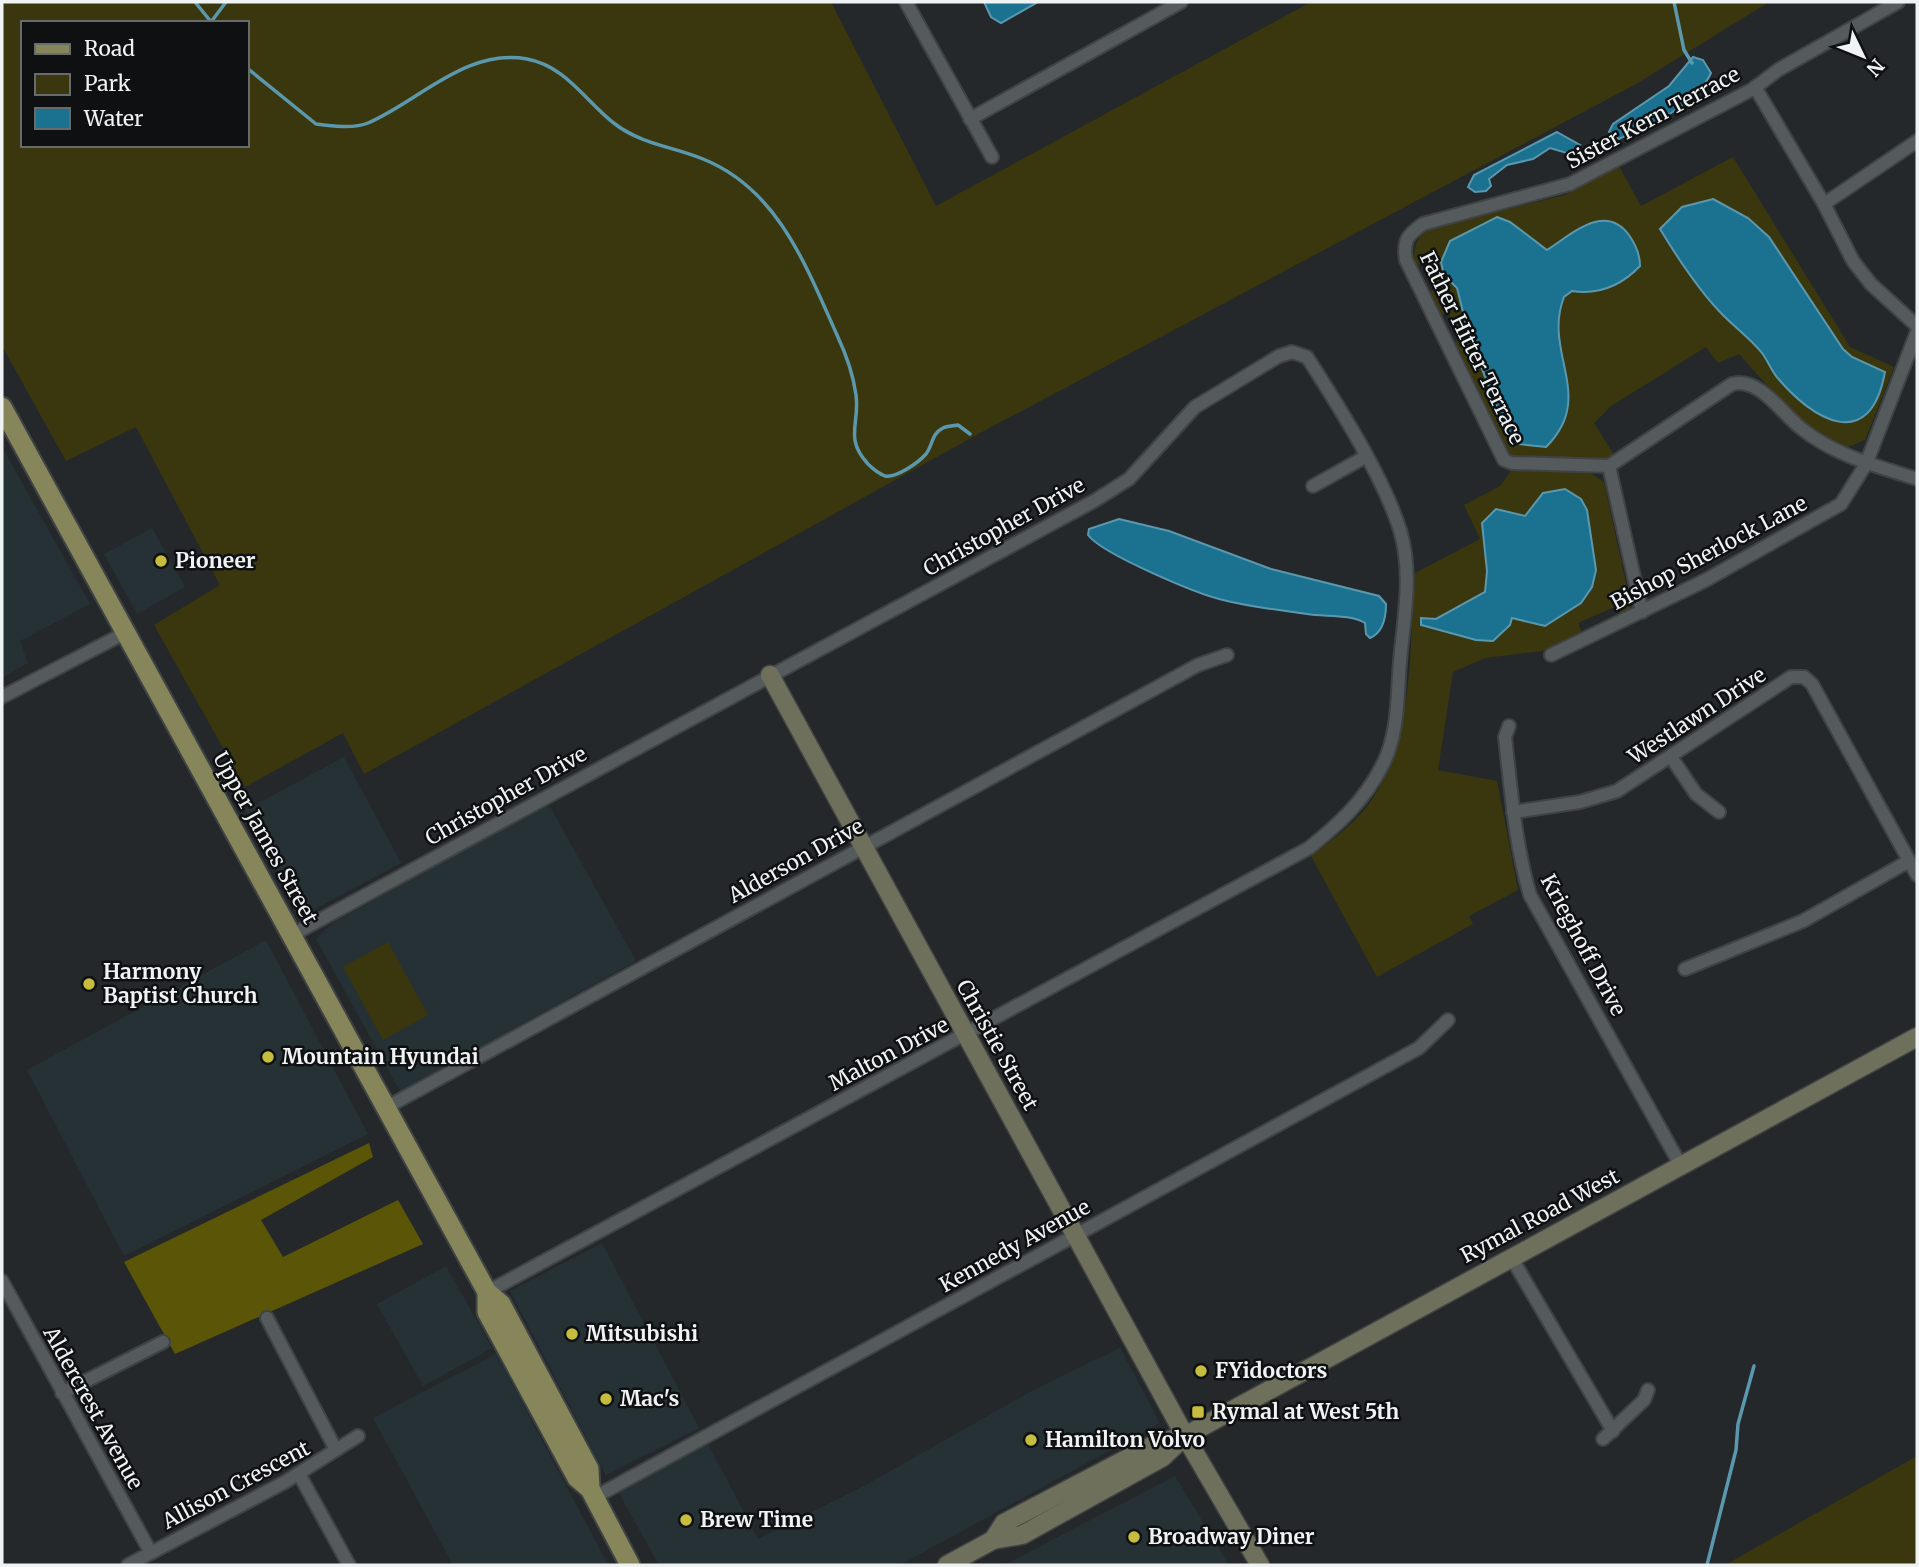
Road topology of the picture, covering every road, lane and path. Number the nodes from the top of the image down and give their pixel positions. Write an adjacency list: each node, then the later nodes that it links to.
1 (906, 2): 5 (street)
2 (1181, 2): 5 (street)
3 (1898, 2): 4 (street, Sister Kern Terrace)
4 (1755, 87): 8 (street); 9 (street, Sister Kern Terrace)
5 (971, 119): 7 (street)
6 (1917, 141): 8 (street)
7 (992, 157)
8 (1824, 204): 10 (street)
9 (1410, 233): 15 (street, Father Hitter Terrace)
10 (1917, 326)
11 (1917, 332): 14 (street, Bishop Sherlock Lane)
12 (2, 407): 19 (main road, Upper James Street)
13 (1365, 457): 17 (street); 22 (street, Christopher Drive); 26 (street, Christopher Drive)
14 (1866, 464): 15 (street); 16 (street); 18 (street, Bishop Sherlock Lane)
15 (1609, 466): 18 (street)
16 (1917, 479)
17 (1313, 486)
18 (1642, 612): 21 (street, Bishop Sherlock Lane)
19 (125, 632): 23 (street); 32 (main road, Upper James Street)
20 (1227, 654): 29 (street, Alderson Drive)
21 (1551, 655)
22 (770, 675): 29 (main road, Christie Street); 32 (street, Christopher Drive)
23 (2, 697)
24 (1509, 726): 27 (street, Krieghoff Drive)
25 (1671, 757): 27 (street, Westlawn Drive); 28 (street); 30 (street, Westlawn Drive)
26 (1368, 789): 35 (street, Malton Drive)
27 (1513, 812): 38 (street, Krieghoff Drive)
28 (1719, 812)
29 (863, 847): 35 (main road, Christie Street); 37 (street, Alderson Drive)
30 (1909, 861): 31 (street, Westlawn Drive); 33 (street)
31 (1917, 874)
32 (292, 935): 37 (main road, Upper James Street)
33 (1685, 969)
34 (1448, 1020): 39 (street, Kennedy Avenue)
35 (965, 1034): 39 (main road, Christie Street); 42 (street, Malton Drive)
36 (1917, 1037): 38 (main road, Rymal Road West)
37 (387, 1107): 42 (main road, Upper James Street)
38 (1681, 1166): 40 (main road, Rymal Road West)
39 (1075, 1235): 48 (main road, Christie Street); 51 (street, Kennedy Avenue)
40 (1511, 1257): 45 (street); 48 (main road, Rymal Road West)
41 (2, 1281): 46 (street, Aldercrest Avenue)
42 (486, 1292): 51 (main road, Upper James Street)
43 (267, 1318): 49 (street)
44 (163, 1342): 46 (street)
45 (1648, 1390)
46 (62, 1392): 52 (street, Aldercrest Avenue)
47 (358, 1436): 49 (street, Allison Crescent)
48 (1185, 1436): 56 (main road, Rymal Road West); 57 (main road, Christie Street)
49 (335, 1448): 50 (street, Allison Crescent)
50 (299, 1474): 52 (street, Allison Crescent); 54 (street)
51 (592, 1493): 55 (main road, Upper James Street)
52 (151, 1553): 53 (street, Allison Crescent)
53 (128, 1565)
54 (349, 1565)
55 (630, 1565)
56 (947, 1565)
57 (1260, 1565)

